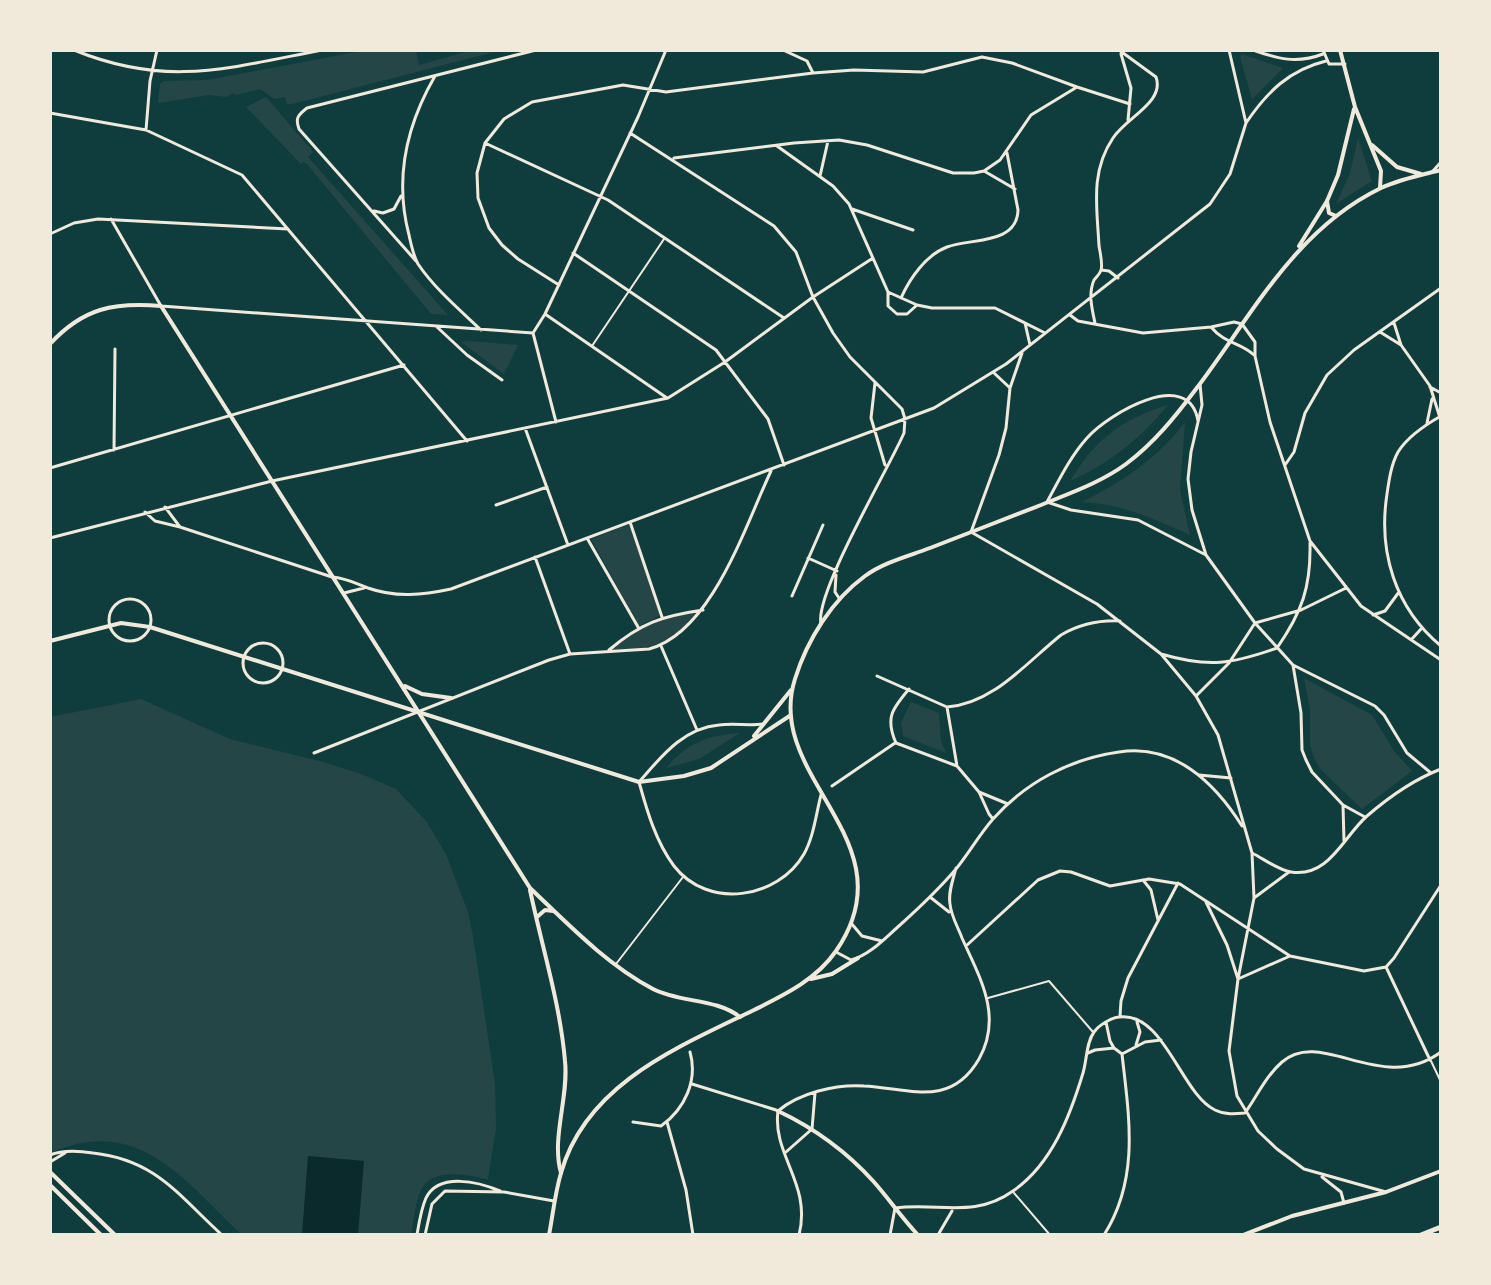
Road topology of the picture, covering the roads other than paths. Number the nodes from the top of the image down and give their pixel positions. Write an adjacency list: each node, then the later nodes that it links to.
1 (74, 50): 14 (street)
2 (157, 50): 14 (street)
3 (322, 50): 14 (street)
4 (536, 50): 16 (street)
5 (666, 50): 18 (street)
6 (783, 50): 15 (street)
7 (1229, 50): 23 (street)
8 (1253, 50): 11 (street)
9 (1340, 50): 13 (main road)
10 (1120, 52): 19 (street); 22 (street)
11 (1323, 52): 12 (street)
12 (1326, 61): 13 (street); 23 (street)
13 (1345, 64): 20 (main road)
14 (152, 72): 24 (street)
15 (813, 73): 17 (street); 18 (street)
16 (435, 76): 40 (street); 44 (street)
17 (1077, 87): 19 (street); 30 (street)
18 (650, 89): 25 (street); 27 (street)
19 (1130, 104): 22 (street)
20 (1355, 107): 28 (main road); 42 (main road)
21 (50, 113): 24 (street)
22 (1128, 120): 55 (street)
23 (1246, 123): 56 (street)
24 (146, 130): 47 (street)
25 (630, 133): 31 (street); 41 (street)
26 (828, 141): 29 (street); 34 (street); 37 (street)
27 (485, 143): 41 (street); 57 (street)
28 (1372, 145): 36 (main road); 39 (main road)
29 (777, 146): 31 (street); 37 (street)
30 (1007, 151): 34 (street); 38 (street)
31 (671, 159): 63 (street)
32 (1441, 162): 35 (street)
33 (1441, 170): 35 (main road)
34 (984, 171): 38 (street)
35 (1432, 172): 36 (main road)
36 (1423, 174): 39 (main road)
37 (820, 176): 43 (street)
38 (1015, 189): 64 (street)
39 (1380, 189): 45 (main road)
40 (401, 195): 44 (street); 54 (street)
41 (600, 196): 50 (street); 52 (street)
42 (1327, 201): 45 (main road); 51 (main road)
43 (852, 209): 48 (street); 53 (street)
44 (370, 210): 54 (street)
45 (1336, 216): 51 (main road)
46 (111, 219): 47 (street); 49 (street); 67 (street)
47 (288, 229): 71 (street)
48 (913, 230)
49 (50, 234)
50 (664, 238): 59 (lane); 70 (street)
51 (1296, 251): 75 (main road)
52 (573, 253): 57 (street); 59 (street)
53 (873, 258): 60 (street); 63 (street)
54 (416, 261): 78 (street)
55 (1101, 270): 56 (street); 65 (street)
56 (1118, 278): 65 (street)
57 (559, 285): 68 (street)
58 (1441, 288): 61 (street)
59 (628, 292): 86 (lane); 90 (street)
60 (888, 292): 64 (street); 66 (street)
61 (1435, 292): 62 (street); 74 (street)
62 (1441, 295)
63 (813, 297): 70 (street); 94 (street)
64 (901, 298): 66 (street)
65 (1091, 298): 69 (street); 73 (street)
66 (917, 305): 72 (street)
67 (161, 306): 71 (street); 82 (main road); 102 (main road)
68 (545, 314): 80 (street); 86 (street)
69 (1070, 315): 73 (street); 81 (street)
70 (784, 318): 90 (street)
71 (366, 320): 76 (street); 91 (street)
72 (1025, 323): 81 (street); 84 (street)
73 (1095, 323): 77 (street)
74 (1394, 323): 79 (street); 85 (street)
75 (1242, 324): 77 (street); 83 (main road); 89 (street)
76 (437, 327): 78 (street); 93 (street)
77 (1211, 327): 83 (street)
78 (481, 330): 80 (street)
79 (1380, 332): 85 (street); 113 (street)
80 (533, 333): 105 (street)
81 (1046, 333): 84 (street)
82 (50, 344)
83 (1229, 344): 89 (street); 95 (main road)
84 (1030, 345): 88 (street)
85 (1401, 345): 96 (street)
86 (592, 346): 100 (street)
87 (115, 349): 111 (street)
88 (1023, 351): 92 (street); 97 (street)
89 (1255, 356): 113 (street)
90 (725, 362): 100 (street); 112 (street)
91 (404, 365): 102 (street); 110 (street)
92 (993, 372): 97 (street); 104 (street)
93 (502, 380)
94 (875, 383): 104 (street); 109 (street)
95 (1200, 384): 101 (main road); 106 (street)
96 (1430, 386): 98 (street); 99 (street)
97 (1010, 388): 126 (street)
98 (1441, 393)
99 (1433, 395): 103 (street); 107 (street)
100 (668, 398): 105 (street)
101 (1189, 399): 106 (street); 119 (main road); 119 (street)
102 (231, 417): 111 (street); 117 (main road)
103 (1441, 418): 107 (street)
104 (905, 419): 109 (street); 114 (street)
105 (556, 422): 108 (street)
106 (1198, 424): 131 (street)
107 (1427, 425): 138 (street)
108 (525, 428): 110 (street); 118 (street)
109 (873, 431): 112 (street); 114 (street)
110 (467, 441): 117 (street)
111 (114, 450): 115 (street)
112 (784, 465): 116 (street)
113 (1285, 465): 129 (street)
114 (886, 466): 134 (street)
115 (50, 468)
116 (772, 469): 123 (street); 142 (street)
117 (272, 481): 121 (street); 135 (main road)
118 (547, 487): 120 (street); 130 (street)
119 (1047, 502): 126 (main road); 131 (street)
120 (496, 505)
121 (165, 507): 122 (street); 125 (street)
122 (145, 512): 125 (street); 127 (street)
123 (630, 522): 128 (street); 145 (street)
124 (823, 525): 133 (street)
125 (180, 527): 135 (street)
126 (971, 532): 141 (main road); 146 (street)
127 (50, 538)
128 (587, 538): 130 (street); 151 (street)
129 (1310, 541): 137 (street); 143 (street)
130 (568, 545): 132 (street)
131 (1206, 555): 147 (street)
132 (535, 557): 136 (street); 159 (street)
133 (808, 558): 134 (street); 140 (street)
134 (837, 571): 141 (street); 148 (street)
135 (332, 577): 136 (street); 139 (main road)
136 (368, 588): 139 (street)
137 (1346, 588): 143 (street); 144 (street)
138 (1399, 592): 144 (street); 152 (street)
139 (342, 593): 167 (main road)
140 (792, 596)
141 (840, 600): 148 (main road)
142 (703, 610): 145 (street); 155 (street)
143 (1301, 610): 147 (street); 157 (street)
144 (1371, 615): 153 (street)
145 (662, 617): 151 (street)
146 (1121, 621): 160 (street); 172 (street)
147 (1255, 623): 157 (street); 163 (street)
148 (821, 624): 168 (main road)
149 (110, 626): 150 (main road); 150 (street); 150 (street); 154 (main road)
150 (150, 627): 161 (main road)
151 (638, 627): 158 (street)
152 (1421, 629): 153 (street); 156 (street)
153 (1411, 640): 162 (street)
154 (50, 641)
155 (661, 646): 158 (street); 176 (street)
156 (1441, 646)
157 (1277, 648): 163 (street); 164 (street)
158 (608, 651): 159 (street)
159 (570, 654): 171 (street)
160 (1161, 654): 163 (street); 170 (street)
161 (244, 657): 165 (main road); 165 (street); 165 (street)
162 (1441, 660)
163 (1229, 663): 170 (street)
164 (1293, 665): 182 (street); 191 (street)
165 (282, 670): 173 (main road)
166 (877, 676): 169 (street)
167 (402, 685): 171 (main road); 173 (main road)
168 (793, 687): 174 (main road); 175 (main road)
169 (909, 689): 172 (street); 178 (street)
170 (1196, 696): 184 (street)
171 (451, 698): 173 (street)
172 (947, 707): 180 (street)
173 (419, 710): 179 (street); 185 (main road); 204 (main road)
174 (791, 715): 177 (main road); 187 (main road)
175 (763, 724): 176 (street); 177 (main road)
176 (697, 730): 185 (street)
177 (753, 738): 185 (main road)
178 (896, 743): 180 (street); 186 (street)
179 (314, 753)
180 (957, 766): 188 (street)
181 (1441, 769): 182 (street)
182 (1431, 773): 193 (street)
183 (1199, 775): 184 (street); 190 (street); 195 (street)
184 (1231, 778): 195 (street)
185 (639, 782): 200 (street)
186 (832, 786)
187 (822, 791): 200 (street); 212 (main road)
188 (979, 792): 189 (street); 192 (street)
189 (996, 799): 190 (street); 192 (street)
190 (1008, 804): 194 (street)
191 (1343, 805): 193 (street); 196 (street)
192 (987, 808): 194 (street)
193 (1366, 817): 196 (street)
194 (993, 819): 198 (street)
195 (1244, 829): 197 (street)
196 (1344, 841): 199 (street)
197 (1252, 853): 199 (street); 206 (street)
198 (956, 868): 205 (street); 209 (street)
199 (1289, 872): 206 (street)
200 (683, 876): 219 (lane)
201 (1143, 880): 202 (street); 211 (street); 215 (street)
202 (1178, 883): 207 (street); 211 (street)
203 (1441, 885): 220 (street)
204 (530, 888): 208 (main road); 210 (main road)
205 (930, 897): 209 (street); 214 (street)
206 (1254, 898): 213 (street)
207 (1204, 899): 213 (street); 221 (street)
208 (555, 912): 210 (main road); 219 (main road)
209 (952, 915): 215 (street)
210 (536, 919): 251 (main road)
211 (1158, 920): 224 (street)
212 (851, 923): 214 (street); 216 (main road)
213 (1249, 929): 217 (street); 221 (street)
214 (882, 941): 218 (street)
215 (966, 946): 223 (street)
216 (836, 952): 218 (street); 222 (main road)
217 (1290, 956): 220 (street); 221 (street)
218 (858, 958): 222 (main road)
219 (615, 965): 225 (main road)
220 (1386, 967): 236 (street)
221 (1238, 979): 241 (street)
222 (809, 980): 225 (main road)
223 (988, 998): 228 (lane); 239 (street)
224 (1120, 1016): 226 (street); 227 (street)
225 (740, 1017): 251 (main road)
226 (1134, 1020): 229 (street); 231 (street)
227 (1106, 1022): 228 (street); 230 (street)
228 (1093, 1033): 234 (street)
229 (1161, 1040): 231 (street); 241 (street)
230 (1114, 1048): 234 (street); 235 (street)
231 (1135, 1049): 235 (street)
232 (690, 1052): 238 (street)
233 (1441, 1052): 236 (street)
234 (1088, 1053): 255 (street)
235 (1122, 1054): 274 (street)
236 (1430, 1060): 237 (lane); 241 (street)
237 (1441, 1082)
238 (692, 1084): 240 (street); 243 (street)
239 (815, 1093): 240 (street); 244 (street)
240 (778, 1111): 244 (main road); 245 (street)
241 (1245, 1113): 252 (street)
242 (633, 1122): 243 (street)
243 (667, 1122): 268 (street)
244 (812, 1129): 245 (street); 259 (main road)
245 (786, 1152): 269 (street)
246 (65, 1153): 247 (street); 248 (street); 264 (street)
247 (50, 1155)
248 (50, 1162)
249 (1441, 1171): 256 (main road)
250 (50, 1172): 263 (main road)
251 (561, 1173): 257 (main road)
252 (1319, 1175): 256 (street); 258 (street)
253 (50, 1185): 262 (main road)
254 (504, 1192): 257 (street); 265 (street); 266 (street)
255 (1013, 1192): 260 (street); 273 (lane)
256 (1386, 1192): 258 (main road)
257 (555, 1201): 267 (main road)
258 (1344, 1203): 275 (main road)
259 (895, 1208): 260 (street); 270 (street); 271 (main road)
260 (953, 1209): 272 (street)
261 (1441, 1227): 276 (main road)
262 (101, 1235)
263 (114, 1235)
264 (222, 1235)
265 (417, 1235)
266 (425, 1235)
267 (549, 1235)
268 (693, 1235)
269 (799, 1235)
270 (890, 1235)
271 (918, 1235)
272 (938, 1235)
273 (1050, 1235)
274 (1104, 1235)
275 (1243, 1235)
276 (1421, 1235)

